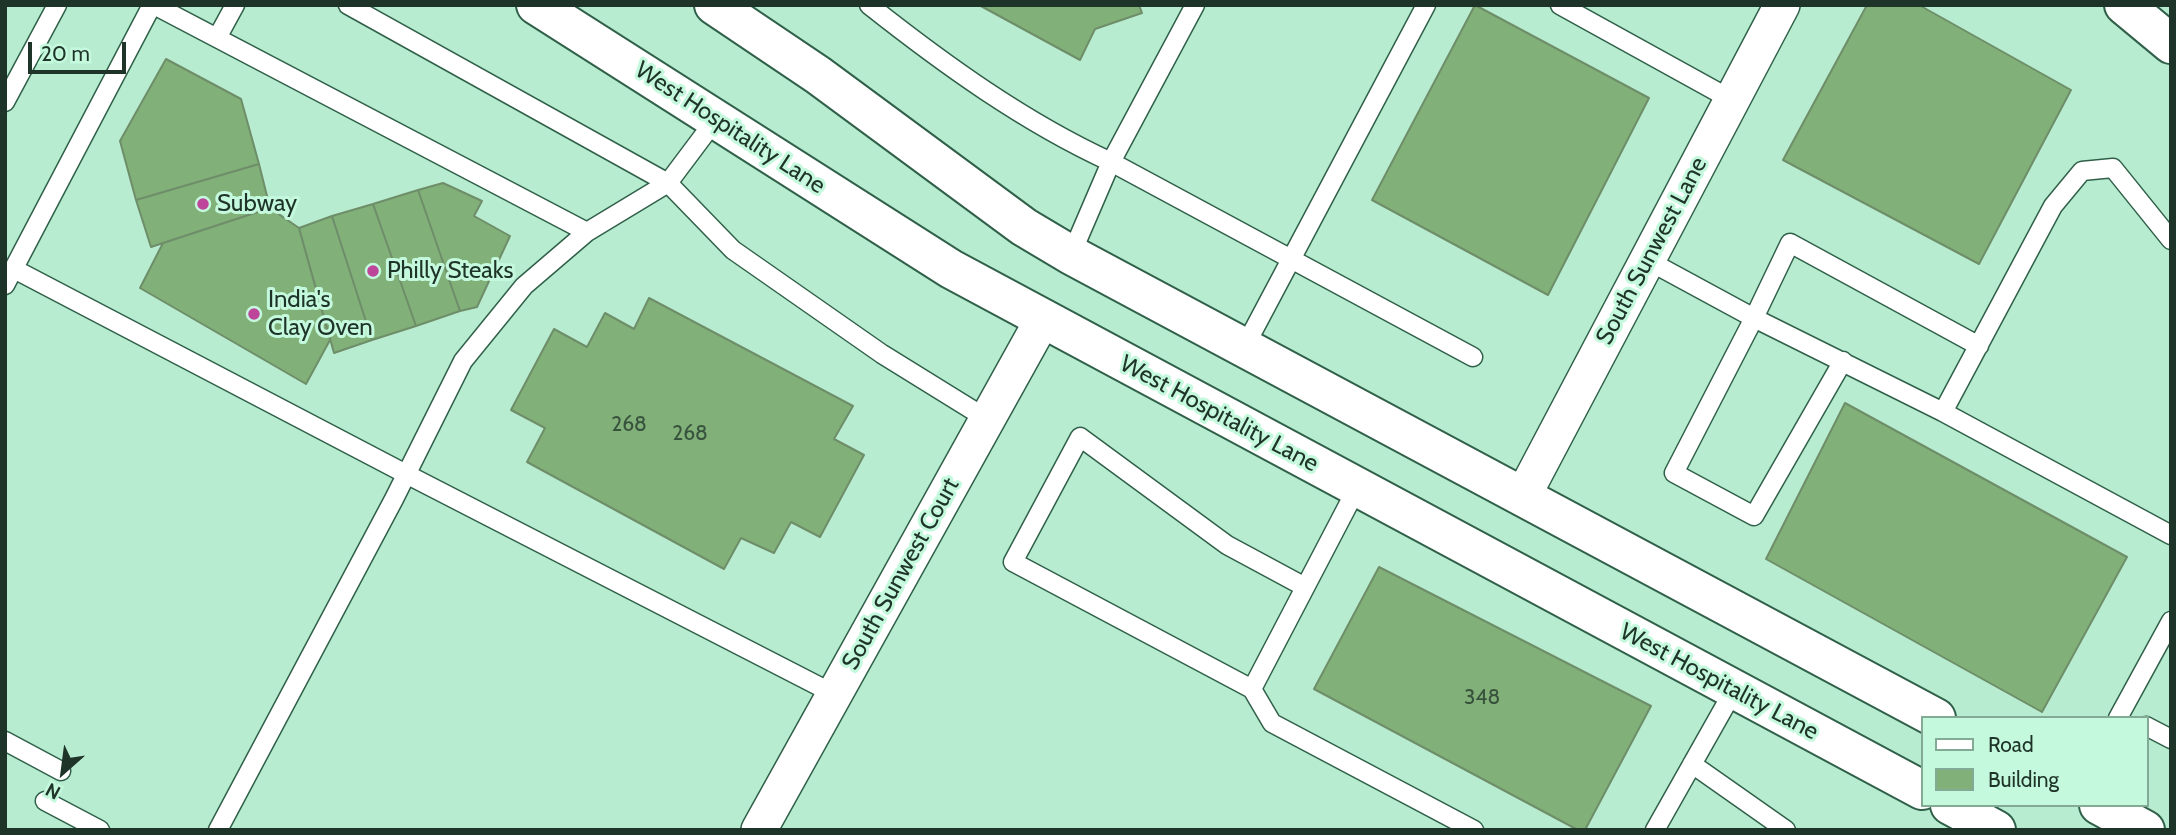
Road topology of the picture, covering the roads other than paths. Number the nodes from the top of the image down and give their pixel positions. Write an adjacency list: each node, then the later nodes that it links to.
1 (57, 5): 16 (lane)
2 (153, 5): 13 (lane); 25 (lane)
3 (235, 5): 13 (lane)
4 (348, 5): 19 (lane)
5 (536, 5): 17 (main road, West Hospitality Lane)
6 (714, 5): 22 (main road)
7 (869, 5): 18 (lane)
8 (1195, 5): 18 (lane)
9 (1426, 5): 23 (lane)
10 (1560, 5): 15 (lane)
11 (1782, 5): 15 (street, South Sunwest Lane)
12 (2124, 5): 14 (main road)
13 (217, 38): 20 (lane)
14 (2171, 44)
15 (1732, 100): 24 (street, South Sunwest Lane)
16 (5, 103)
17 (716, 119): 19 (lane); 27 (main road, West Hospitality Lane)
18 (1111, 162): 22 (lane); 23 (lane)
19 (668, 183): 20 (lane); 33 (lane)
20 (587, 232): 34 (lane)
21 (2171, 240): 28 (lane)
22 (1070, 255): 29 (main road)
23 (1292, 257): 29 (lane); 30 (lane)
24 (1647, 260): 26 (lane); 36 (street, South Sunwest Lane)
25 (9, 277): 34 (lane)
26 (1754, 318): 28 (lane); 31 (lane); 31 (lane)
27 (1043, 319): 33 (street, South Sunwest Court); 35 (main road, West Hospitality Lane)
28 (1979, 346): 32 (lane)
29 (1244, 348): 36 (main road)
30 (1473, 357)
31 (1843, 361): 32 (lane)
32 (1943, 412): 37 (lane)
33 (987, 419): 42 (street, South Sunwest Court)
34 (406, 474): 42 (lane); 54 (lane)
35 (1357, 488): 38 (lane); 41 (main road, West Hospitality Lane)
36 (1523, 496): 43 (main road)
37 (2171, 535)
38 (1305, 587): 40 (lane); 40 (lane)
39 (2171, 621): 44 (lane)
40 (1252, 689): 56 (lane)
41 (1734, 690): 48 (lane); 50 (main road, West Hospitality Lane)
42 (834, 694): 55 (street, South Sunwest Court)
43 (1932, 716)
44 (2123, 716)
45 (2148, 727): 46 (lane)
46 (2171, 739)
47 (5, 741): 49 (lane)
48 (1692, 764): 57 (lane); 58 (lane)
49 (61, 771)
50 (1920, 789)
51 (45, 802): 53 (lane)
52 (2103, 807): 59 (main road)
53 (100, 830)
54 (218, 830)
55 (759, 830)
56 (1474, 830)
57 (1655, 830)
58 (1786, 830)
59 (2145, 830)

